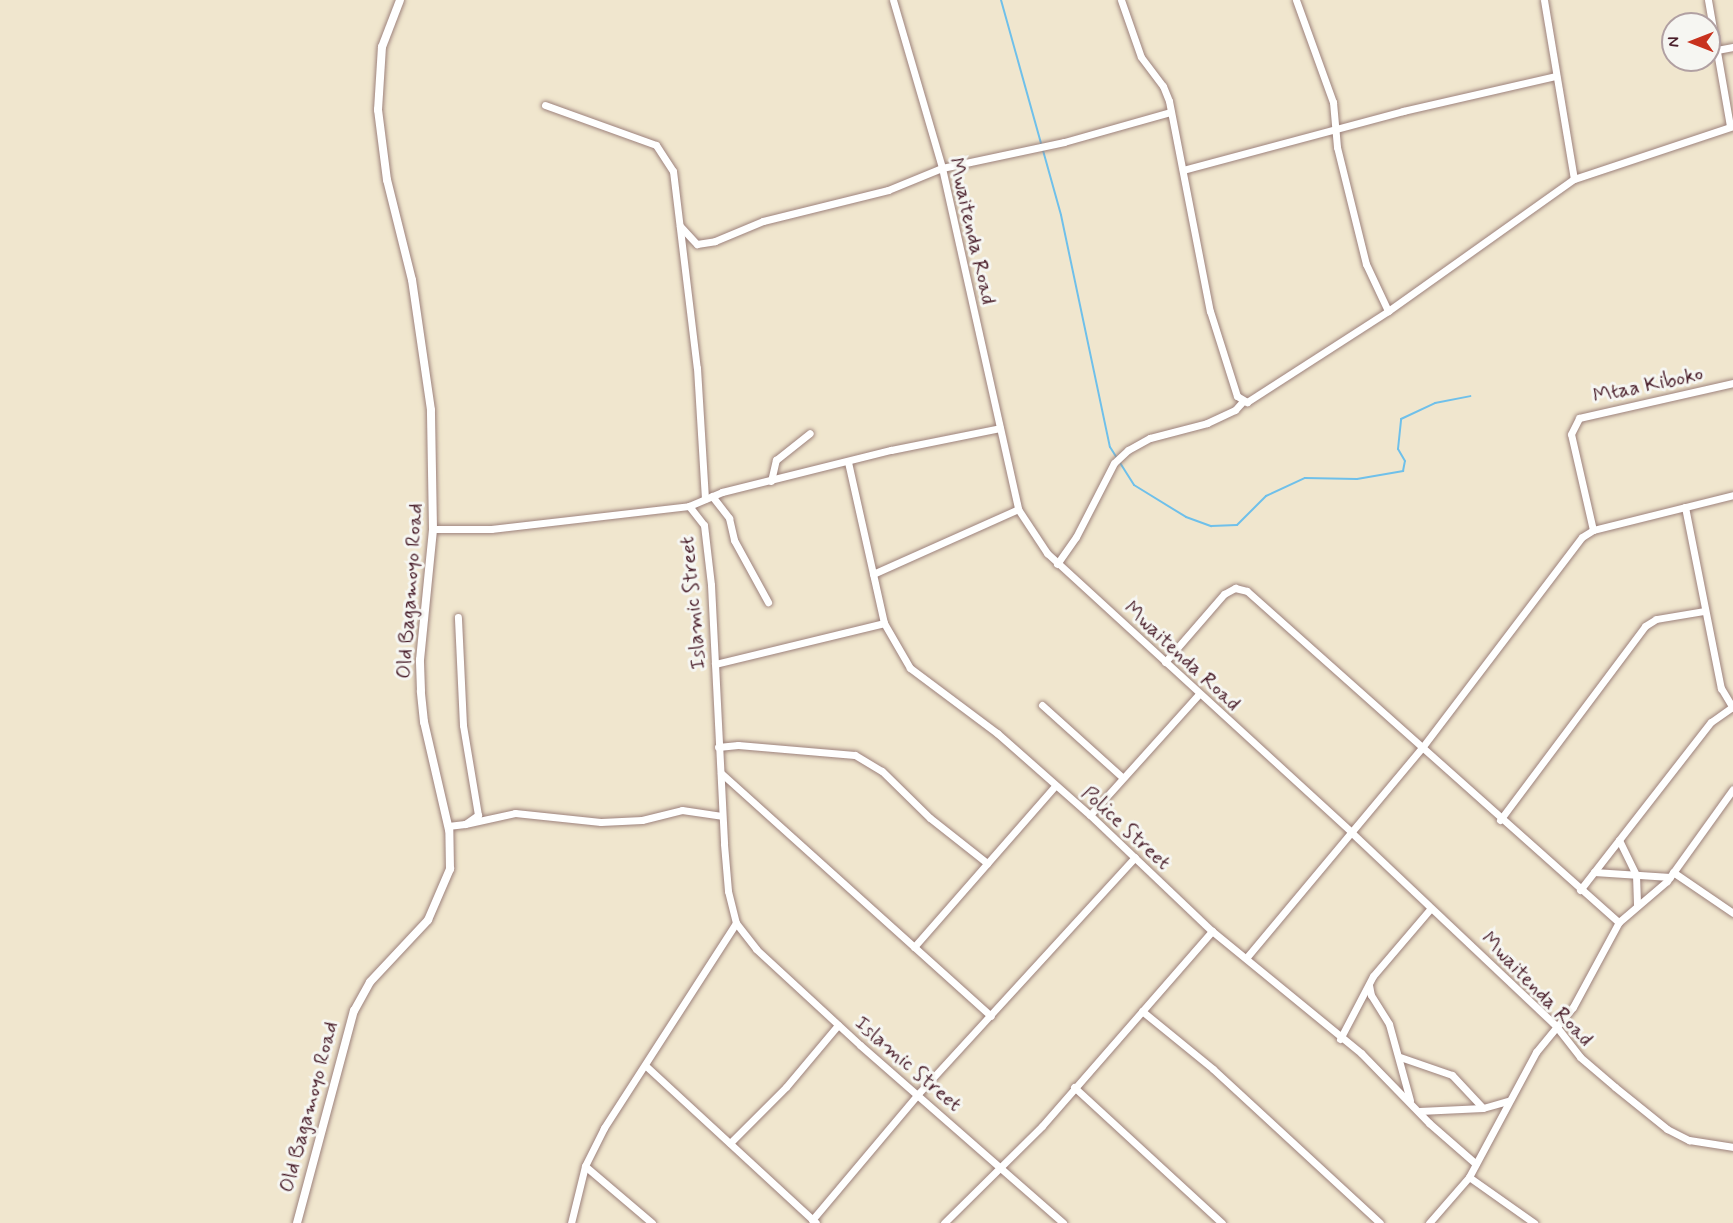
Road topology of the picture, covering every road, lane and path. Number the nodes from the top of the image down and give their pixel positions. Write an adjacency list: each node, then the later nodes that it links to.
1 (400, 0): 28 (street, Old Bagamoyo Road)
2 (893, 0): 12 (street, Mwaitenda Road)
3 (1121, 0): 9 (street)
4 (1296, 0): 11 (street)
5 (1544, 0): 7 (street)
6 (1721, 70): 10 (street)
7 (1556, 76): 11 (street); 14 (street)
8 (545, 105): 15 (street)
9 (1171, 112): 12 (street); 13 (street)
10 (1732, 126): 14 (street)
11 (1335, 130): 13 (street); 16 (street)
12 (942, 168): 15 (street); 19 (street, Mwaitenda Road)
13 (1183, 171): 18 (street)
14 (1574, 179): 16 (street)
15 (680, 226): 24 (street)
16 (1388, 311): 18 (street)
17 (1733, 383): 29 (street, Mtaa Kiboko)
18 (1243, 401): 30 (street)
19 (1000, 428): 21 (street); 27 (street, Mwaitenda Road)
20 (810, 433): 22 (street)
21 (848, 462): 22 (street); 31 (street, Police Street)
22 (771, 481): 24 (street)
23 (1733, 495): 26 (street)
24 (709, 498): 25 (street); 32 (street)
25 (689, 506): 28 (street, Islamic Street); 37 (street, Islamic Street)
26 (1685, 507): 29 (street); 33 (street)
27 (1018, 509): 30 (street, Mwaitenda Road); 31 (street)
28 (433, 529): 51 (street, Old Bagamoyo Road)
29 (1593, 530): 42 (street)
30 (1057, 564): 36 (street, Mwaitenda Road)
31 (873, 574): 35 (street, Police Street)
32 (768, 602)
33 (1704, 611): 40 (street); 49 (street)
34 (458, 617): 50 (street)
35 (884, 623): 37 (street); 45 (street, Police Street)
36 (1165, 662): 38 (street, Mwaitenda Road); 42 (street)
37 (715, 664): 41 (street, Islamic Street)
38 (1198, 694): 44 (street); 52 (street, Mwaitenda Road)
39 (1042, 705): 44 (street)
40 (1732, 708): 53 (street)
41 (718, 747): 43 (street, Islamic Street); 55 (street)
42 (1421, 749): 49 (street); 52 (street)
43 (721, 773): 48 (street, Islamic Street); 66 (street)
44 (1122, 777): 47 (street)
45 (1055, 786): 47 (street, Police Street); 55 (street)
46 (1733, 789): 57 (street)
47 (1090, 815): 54 (street, Police Street)
48 (722, 816): 50 (street); 64 (street, Islamic Street)
49 (1500, 820): 59 (street)
50 (465, 824): 51 (street)
51 (448, 826): 89 (street, Old Bagamoyo Road)
52 (1351, 832): 61 (street, Mwaitenda Road); 67 (street)
53 (1619, 840): 56 (street); 58 (street)
54 (1135, 857): 65 (street, Police Street); 70 (street)
55 (987, 863): 66 (street)
56 (1594, 872): 58 (street); 59 (street)
57 (1671, 874): 58 (street); 60 (street); 62 (street)
58 (1636, 875): 60 (street)
59 (1581, 890): 63 (street)
60 (1637, 905): 63 (street)
61 (1431, 908): 68 (street); 72 (street, Mwaitenda Road)
62 (1733, 913)
63 (1619, 922): 72 (street)
64 (736, 924): 71 (street, Islamic Street); 75 (street)
65 (1212, 931): 67 (street, Police Street); 69 (street)
66 (914, 946): 70 (street)
67 (1247, 957): 73 (street, Police Street)
68 (1369, 985): 73 (street); 74 (street)
69 (1142, 1011): 76 (street); 95 (street)
70 (991, 1016): 77 (street)
71 (838, 1024): 77 (street, Islamic Street); 82 (street)
72 (1557, 1026): 79 (street); 83 (street, Mwaitenda Road)
73 (1340, 1039): 78 (street, Police Street)
74 (1400, 1057): 78 (street); 80 (street)
75 (646, 1066): 82 (street); 85 (street)
76 (1074, 1087): 86 (street); 94 (street)
77 (918, 1094): 86 (street, Islamic Street); 88 (street)
78 (1410, 1101): 81 (street, Police Street)
79 (1508, 1101): 80 (street); 84 (street)
80 (1483, 1108): 81 (street)
81 (1419, 1111): 84 (street, Police Street)
82 (730, 1143): 88 (street)
83 (1733, 1147)
84 (1476, 1164): 87 (street)
85 (585, 1166): 90 (street); 91 (street)
86 (999, 1166): 92 (street); 93 (street, Islamic Street)
87 (1469, 1177): 96 (street); 97 (street)
88 (814, 1221)
89 (297, 1223)
90 (571, 1223)
91 (652, 1223)
92 (944, 1223)
93 (1063, 1223)
94 (1222, 1223)
95 (1380, 1223)
96 (1429, 1223)
97 (1534, 1223)

